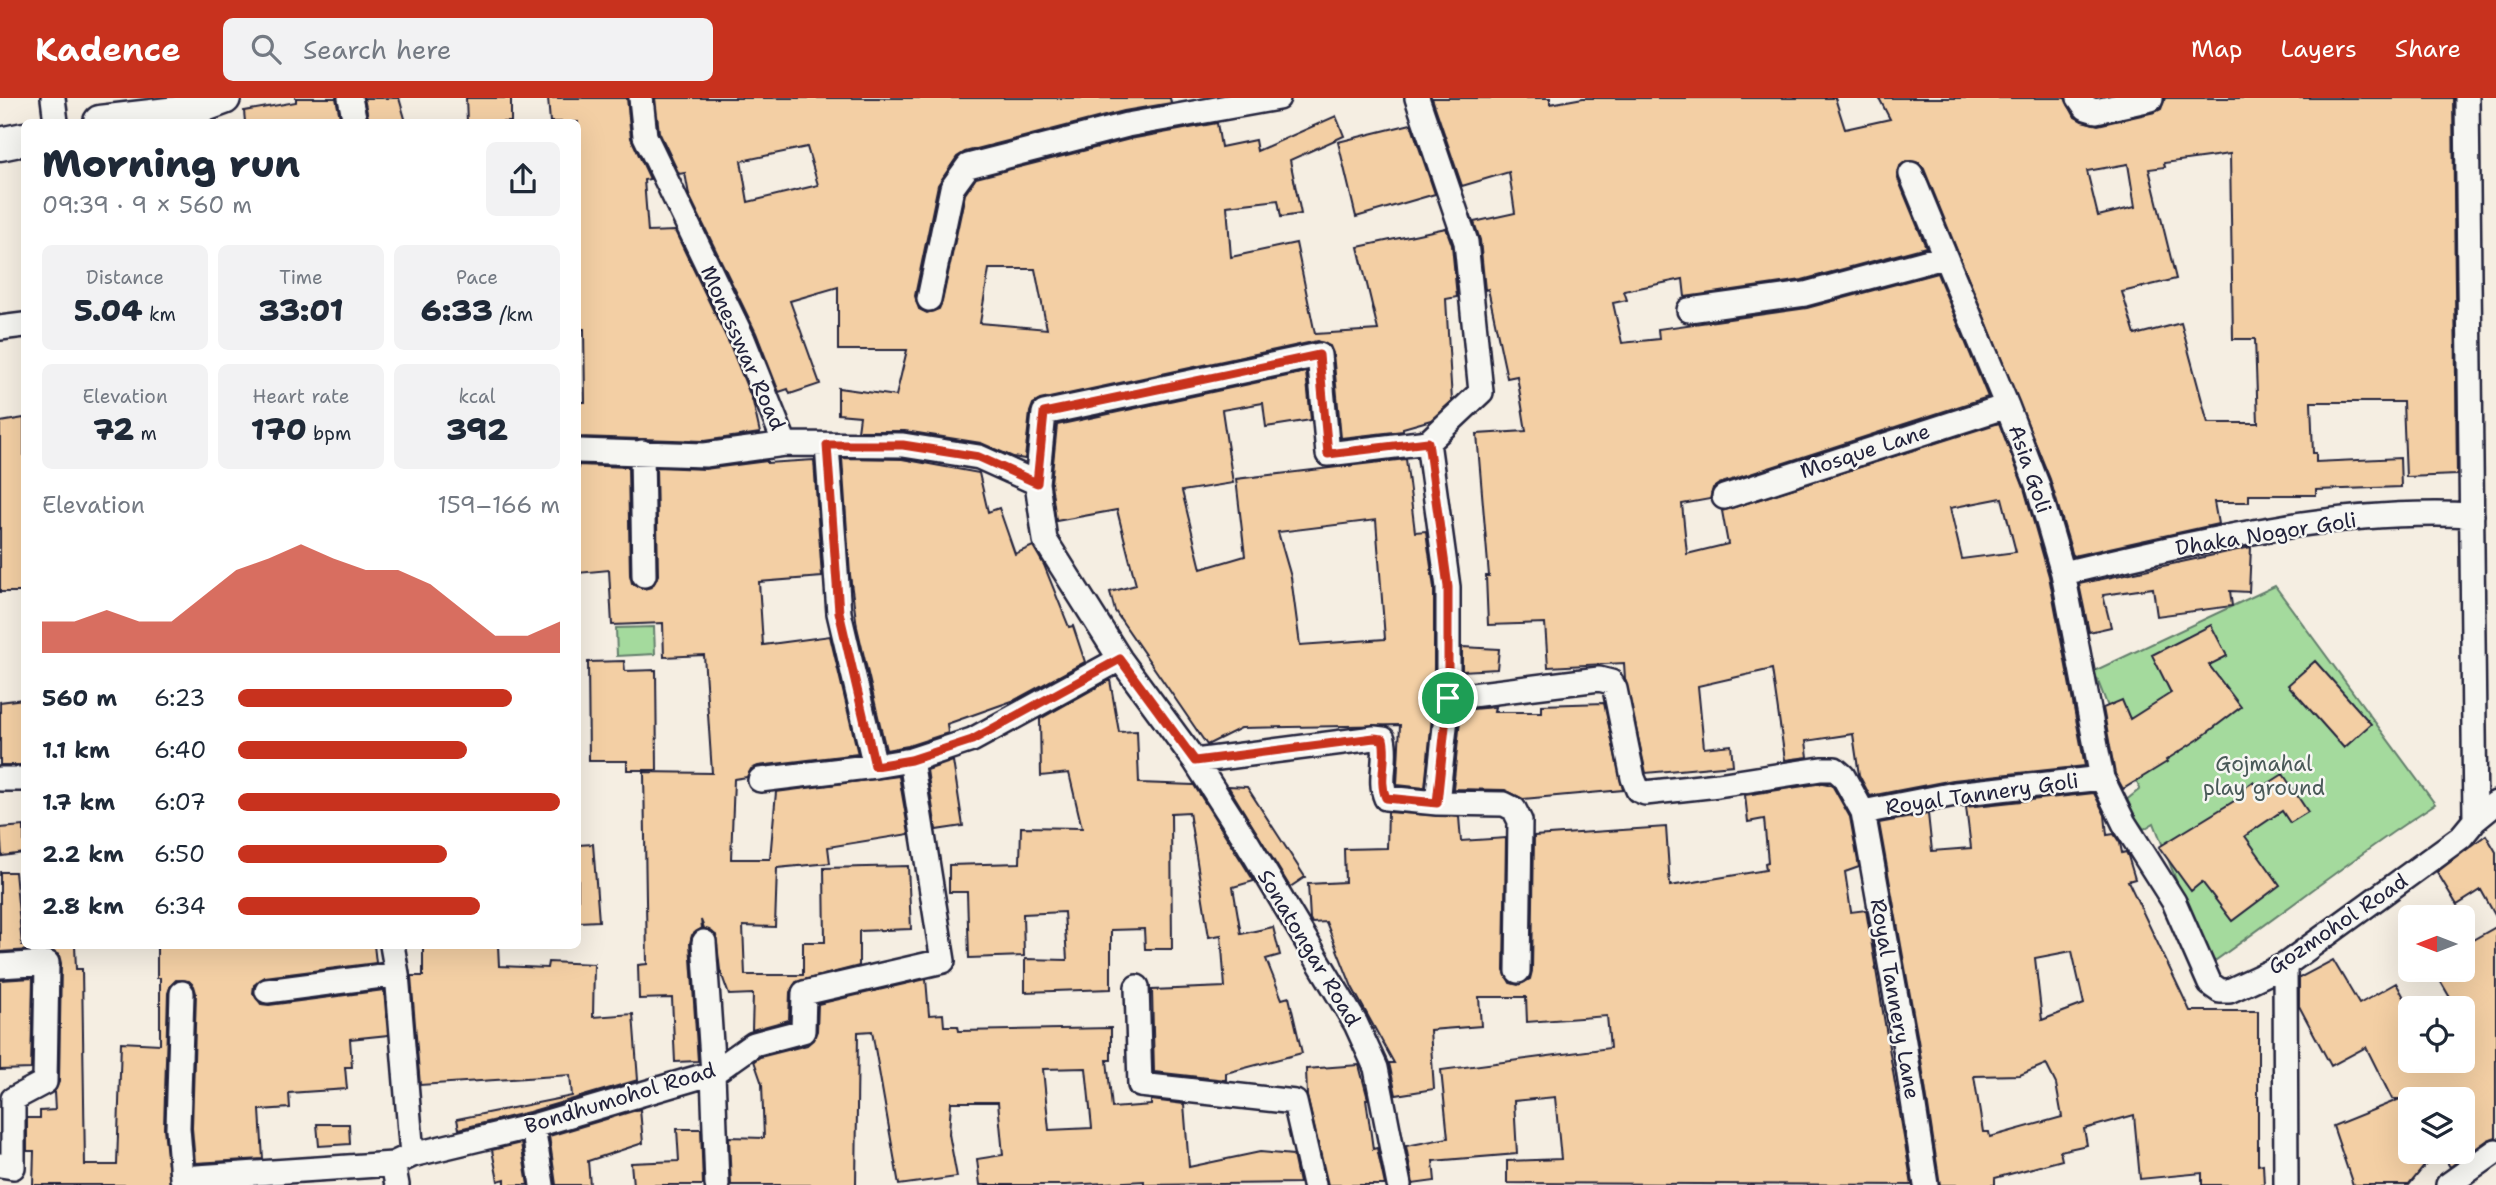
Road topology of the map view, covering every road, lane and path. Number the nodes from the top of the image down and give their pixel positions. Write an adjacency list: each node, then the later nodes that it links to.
1 (53, 98): 11 (street)
2 (224, 98): 10 (street)
3 (350, 98): 13 (street)
4 (641, 98): 24 (street, Monesswar Road)
5 (1278, 98): 18 (street)
6 (1418, 98): 23 (street)
7 (2079, 98): 9 (street)
8 (2466, 98): 30 (street)
9 (2151, 99)
10 (185, 105): 12 (street)
11 (56, 119)
12 (115, 119)
13 (354, 119)
14 (21, 140): 15 (street)
15 (0, 144)
16 (1911, 174): 17 (street, Asia Goli)
17 (1944, 257): 19 (street); 22 (street, Asia Goli)
18 (929, 299)
19 (1689, 310)
20 (21, 325): 21 (street)
21 (0, 328)
22 (2007, 405): 29 (street, Mosque Lane); 31 (street, Asia Goli)
23 (1428, 442): 28 (street, Sonatongar Road); 34 (street)
24 (785, 444): 25 (street); 27 (street, Monesswar Road)
25 (827, 445): 28 (street); 37 (street)
26 (581, 451): 27 (street, Monesswar Road)
27 (642, 452): 32 (street)
28 (1037, 483): 33 (street, Sonatongar Road)
29 (1724, 497)
30 (2472, 515): 31 (street, Dhaka Nogor Goli); 45 (street)
31 (2063, 573): 38 (street, Asia Goli)
32 (644, 575)
33 (1120, 659): 35 (street); 36 (street, Sonatongar Road)
34 (1448, 698): 42 (street); 44 (street, Royal Tannery Lane)
35 (911, 760): 37 (street); 55 (street, Bondhumohol Road)
36 (1195, 761): 42 (street); 64 (street, Sonatongar Road)
37 (875, 766): 41 (street)
38 (2102, 778): 44 (street, Royal Tannery Goli); 48 (street, Gozmohol Road)
39 (0, 779): 40 (street)
40 (21, 779)
41 (761, 780)
42 (1437, 803): 50 (street)
43 (2496, 803): 45 (street, Gozmohol Road)
44 (1863, 813): 65 (street, Royal Tannery Lane)
45 (2475, 820): 48 (street, Gozmohol Road)
46 (704, 942): 55 (street)
47 (393, 949): 51 (street)
48 (2285, 965): 66 (street)
49 (0, 966): 58 (street)
50 (1518, 971)
51 (397, 974): 53 (street); 59 (street)
52 (1137, 987): 63 (street)
53 (267, 991)
54 (181, 993): 60 (street)
55 (713, 1073): 56 (street, Bondhumohol Road); 62 (street)
56 (533, 1126): 59 (street, Bondhumohol Road); 61 (street)
57 (2496, 1151): 67 (street)
58 (0, 1166)
59 (400, 1168): 60 (street, Bondhumohol Road)
60 (183, 1182)
61 (542, 1185)
62 (717, 1185)
63 (1314, 1185)
64 (1399, 1185)
65 (1926, 1185)
66 (2286, 1185)
67 (2448, 1185)

